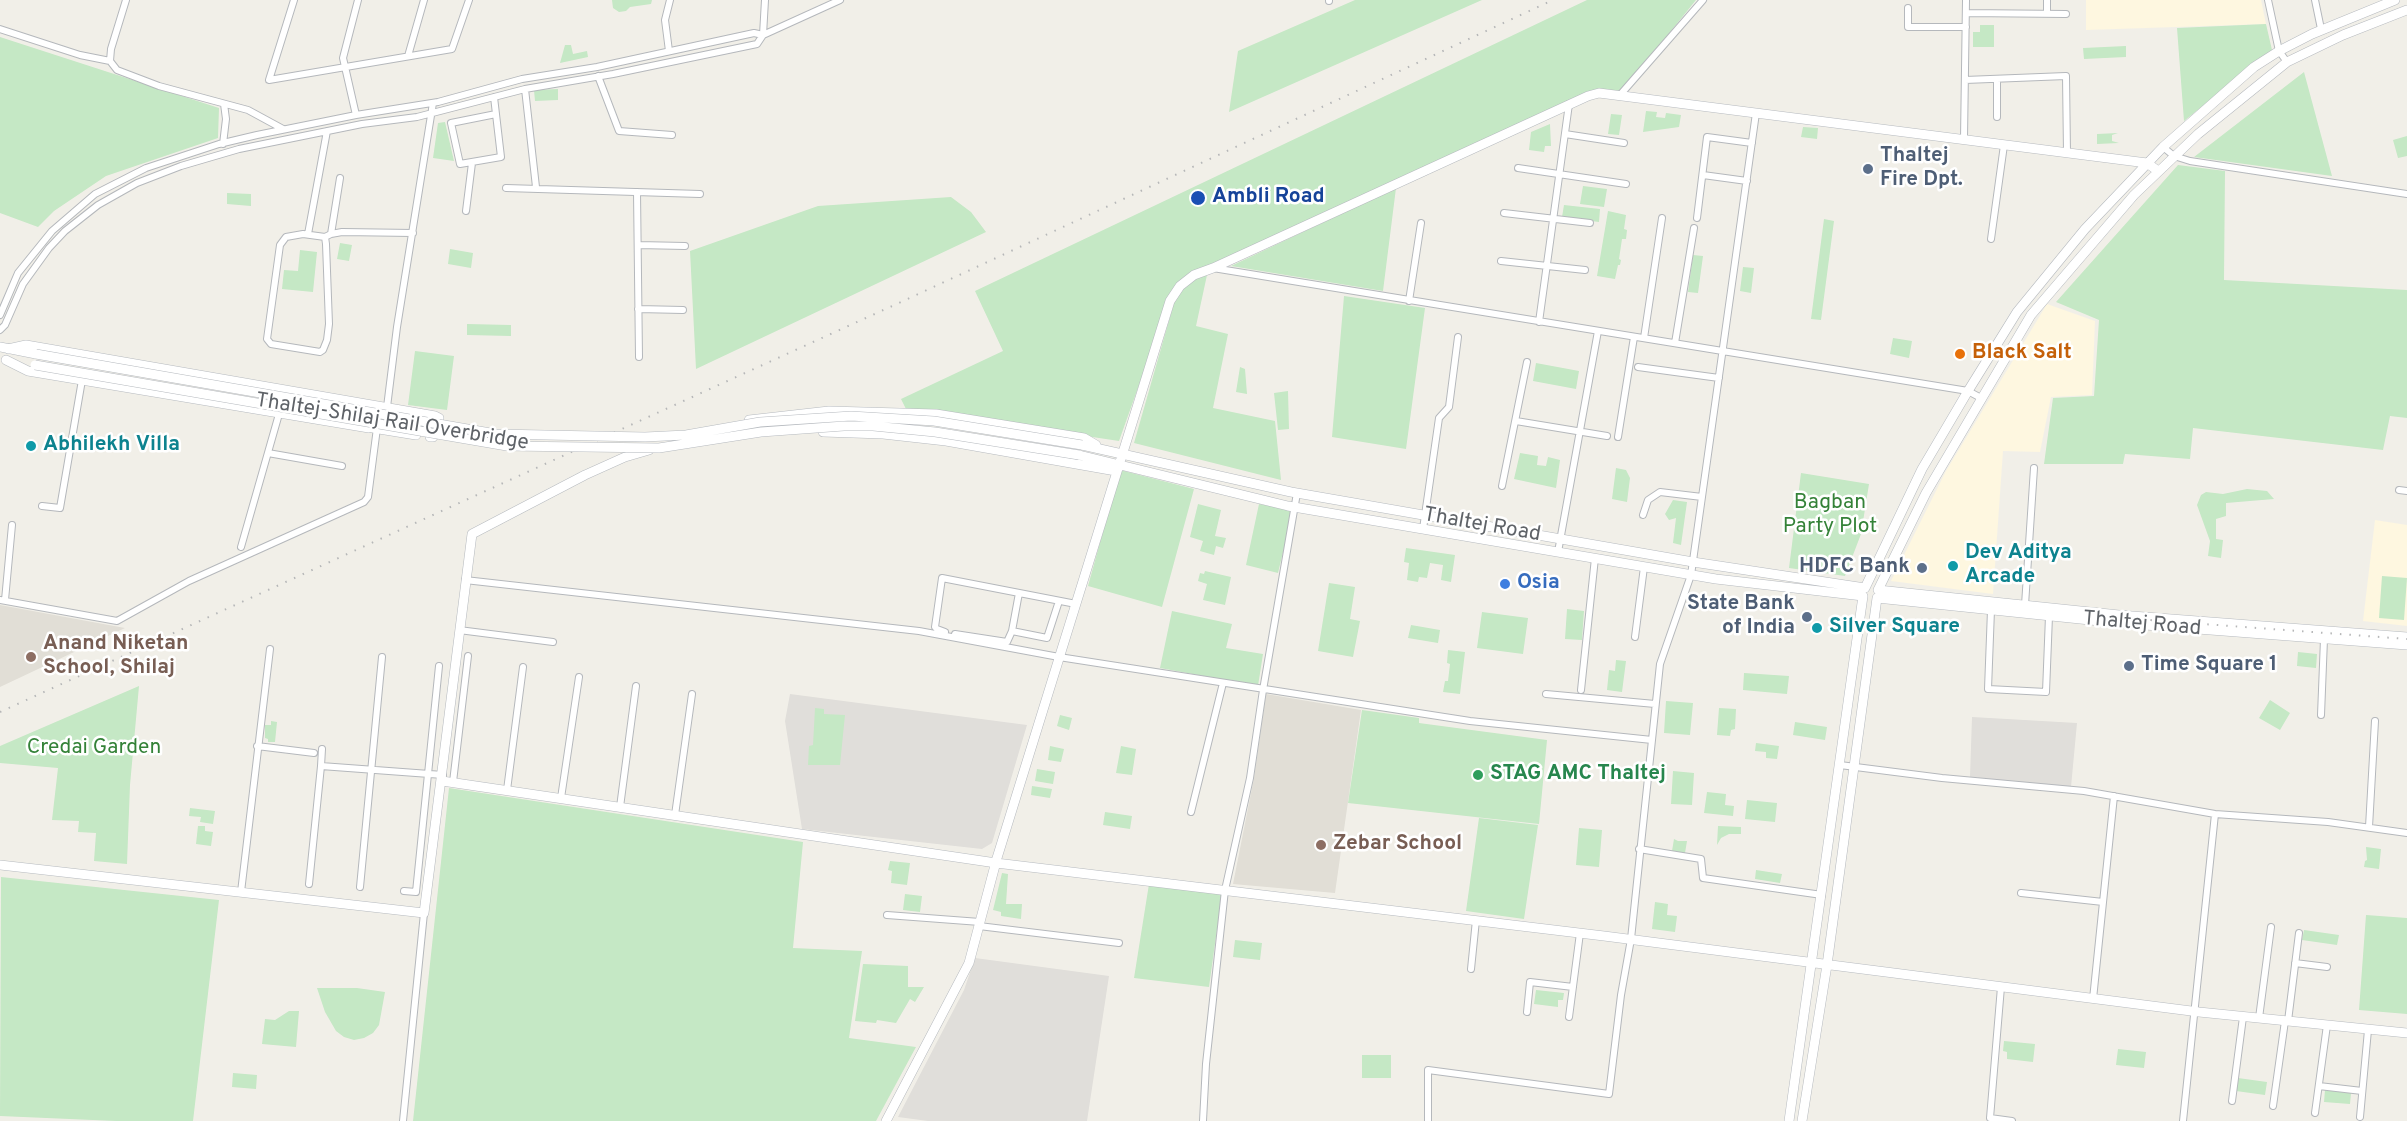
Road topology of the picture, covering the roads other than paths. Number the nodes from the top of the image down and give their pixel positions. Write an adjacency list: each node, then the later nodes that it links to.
1 (126, 0): 27 (street)
2 (294, 0): 29 (street)
3 (358, 0): 29 (street)
4 (424, 0): 26 (street)
5 (469, 0): 26 (street)
6 (670, 0): 24 (street)
7 (765, 0): 23 (street)
8 (840, 0): 23 (street)
9 (1703, 0): 34 (street)
10 (1966, 0): 17 (street)
11 (2047, 0): 18 (street)
12 (2268, 0): 25 (street)
13 (2315, 0): 22 (street)
14 (2395, 0): 22 (main road)
15 (1908, 8): 20 (street)
16 (2407, 10): 28 (main road)
17 (1966, 13): 18 (street); 20 (street)
18 (2047, 14): 19 (street)
19 (2066, 14)
20 (1966, 27): 32 (street)
21 (0, 29): 27 (street)
22 (2321, 29): 25 (main road)
23 (763, 35): 24 (street); 30 (street)
24 (669, 51): 36 (street)
25 (2278, 51): 28 (street); 54 (main road)
26 (408, 56): 29 (street)
27 (110, 61): 37 (street)
28 (2287, 62): 56 (main road)
29 (344, 66): 42 (street)
30 (598, 76): 33 (street); 47 (street)
31 (1997, 79): 32 (street); 43 (street); 55 (street)
32 (1965, 80): 49 (street)
33 (525, 89): 35 (street); 66 (street)
34 (1620, 95): 38 (main road); 39 (main road)
35 (494, 97): 40 (street); 41 (street)
36 (433, 103): 40 (street); 42 (street)
37 (224, 104): 44 (street); 52 (street)
38 (1569, 104): 46 (street); 87 (main road)
39 (1756, 113): 49 (main road); 51 (street)
40 (432, 114): 45 (street); 80 (street)
41 (495, 114): 57 (street); 57 (street)
42 (356, 115): 44 (street)
43 (1997, 117)
44 (284, 130): 48 (street); 52 (street)
45 (327, 131): 48 (street); 79 (street)
46 (1565, 134): 50 (street); 61 (street)
47 (672, 135)
48 (287, 139): 94 (street)
49 (1964, 140): 53 (main road)
50 (1624, 143)
51 (1752, 143): 62 (street); 64 (street)
52 (223, 144): 92 (street)
53 (2004, 145): 55 (main road); 82 (street)
54 (2163, 147): 56 (street); 58 (main road)
55 (2067, 153): 58 (main road)
56 (2174, 156): 60 (main road); 70 (street)
57 (472, 163): 71 (street)
58 (2147, 163): 60 (main road); 108 (main road)
59 (1518, 168): 61 (street)
60 (2158, 171): 109 (main road)
61 (1559, 175): 65 (street); 75 (street)
62 (1703, 175): 64 (street); 74 (street)
63 (340, 178): 81 (street)
64 (1747, 181): 101 (street)
65 (1626, 184)
66 (536, 187): 67 (street); 68 (street)
67 (506, 188)
68 (637, 192): 69 (street); 83 (street)
69 (700, 194)
70 (2407, 194)
71 (466, 211)
72 (1504, 213): 75 (street)
73 (1662, 218): 98 (street)
74 (1697, 218)
75 (1553, 219): 77 (street); 86 (street)
76 (1421, 223): 89 (street)
77 (1590, 223)
78 (1694, 228): 99 (street)
79 (308, 234): 81 (street); 81 (street)
80 (413, 234): 81 (street); 111 (street)
81 (328, 235)
82 (1991, 239)
83 (638, 245): 84 (street); 90 (street)
84 (685, 246)
85 (1501, 261): 86 (street)
86 (1547, 266): 88 (street); 93 (street)
87 (1213, 268): 89 (street); 121 (main road)
88 (1585, 270)
89 (1409, 301): 93 (street)
90 (638, 309): 91 (street); 102 (street)
91 (683, 310)
92 (0, 315)
93 (1539, 321): 95 (street)
94 (0, 330)
95 (1598, 331): 96 (street); 115 (street)
96 (1634, 336): 98 (street); 117 (street)
97 (1458, 337): 134 (street)
98 (1644, 338): 99 (street)
99 (1675, 343): 101 (street)
100 (4, 348): 110 (main road); 119 (main road, Thaltej-Shilaj Rail Overbridge, bridge)
101 (1723, 351): 106 (street); 108 (street)
102 (639, 357)
103 (3, 359): 107 (main road); 122 (main road, Thaltej-Shilaj Rail Overbridge, bridge)
104 (1527, 362): 113 (street)
105 (1638, 367): 106 (street)
106 (1719, 378): 130 (street)
107 (82, 380): 112 (main road); 131 (street)
108 (1968, 391): 109 (street); 145 (main road)
109 (1981, 398): 147 (main road)
110 (373, 405): 111 (main road); 114 (main road)
111 (387, 407): 114 (main road)
112 (279, 414): 114 (main road); 120 (street)
113 (1515, 422): 115 (street); 126 (street)
114 (375, 428): 148 (street)
115 (1578, 432): 116 (street); 137 (street)
116 (1607, 436)
117 (1618, 437)
118 (659, 447): 119 (main road); 124 (main road); 144 (main road)
119 (1102, 449): 121 (main road, Thaltej Road)
120 (268, 453): 123 (street); 138 (street)
121 (1122, 453): 124 (main road); 129 (main road, Thaltej Road)
122 (1102, 460): 124 (main road, Thaltej Road)
123 (342, 466)
124 (1117, 468): 132 (main road, Thaltej Road); 150 (main road)
125 (2034, 468): 151 (street)
126 (1502, 486)
127 (2399, 490): 128 (street)
128 (2407, 491)
129 (1297, 494): 132 (street); 134 (main road, Thaltej Road)
130 (1702, 497): 133 (street); 141 (street)
131 (42, 506)
132 (1294, 507): 136 (main road, Thaltej Road); 170 (street)
133 (1643, 515)
134 (1425, 516): 136 (street); 137 (main road, Thaltej Road)
135 (12, 525): 148 (street)
136 (1423, 529): 139 (main road, Thaltej Road)
137 (1560, 540): 139 (street); 141 (main road, Thaltej Road)
138 (241, 547)
139 (1558, 552): 140 (main road, Thaltej Road)
140 (1595, 558): 142 (main road, Thaltej Road); 171 (street)
141 (1693, 562): 143 (street); 145 (main road, Thaltej Road)
142 (1644, 567): 143 (main road, Thaltej Road); 156 (street)
143 (1691, 574): 145 (main road, Thaltej Road); 174 (street)
144 (465, 580): 154 (main road); 164 (street)
145 (1864, 592): 147 (main road, Thaltej Road); 147 (main road, Thaltej Road); 181 (main road)
146 (1018, 593): 149 (street); 155 (street); 155 (street)
147 (1878, 594): 151 (main road, Thaltej Road); 152 (main road, Thaltej Road); 183 (main road)
148 (2, 600)
149 (1059, 601): 150 (street); 155 (street)
150 (1076, 604): 164 (main road)
151 (2027, 608): 152 (main road, Thaltej Road); 153 (main road, Thaltej Road); 157 (main road, Thaltej Road)
152 (1991, 610): 153 (street)
153 (2049, 616): 158 (main road, Thaltej Road)
154 (459, 630): 159 (street); 186 (main road)
155 (1012, 631)
156 (1635, 637)
157 (2407, 637)
158 (2324, 639): 160 (main road, Thaltej Road); 175 (street)
159 (553, 642)
160 (2407, 645)
161 (270, 649): 178 (street)
162 (468, 656): 187 (street)
163 (382, 657): 184 (street)
164 (1059, 657): 168 (street); 198 (main road)
165 (439, 666): 185 (street)
166 (523, 667): 188 (street)
167 (579, 676): 190 (street)
168 (1222, 683): 170 (street); 192 (street)
169 (636, 686): 191 (street)
170 (1263, 690): 177 (street); 202 (street)
171 (1581, 690)
172 (692, 694): 194 (street)
173 (1546, 694): 174 (street)
174 (1655, 704): 177 (street)
175 (2321, 715)
176 (2375, 721): 195 (street)
177 (1652, 740): 197 (street)
178 (257, 746): 180 (street); 204 (street)
179 (322, 749): 182 (street)
180 (314, 753)
181 (1840, 765): 183 (street); 206 (main road)
182 (321, 766): 184 (street); 200 (street)
183 (1853, 767): 189 (street); 219 (main road)
184 (371, 770): 185 (street); 201 (street)
185 (428, 774): 186 (street); 203 (street)
186 (442, 778): 187 (main road); 208 (main road)
187 (453, 782): 188 (main road)
188 (507, 790): 190 (main road)
189 (2114, 796): 193 (street); 207 (street)
190 (561, 798): 191 (main road)
191 (620, 807): 194 (main road)
192 (1191, 812)
193 (2215, 814): 195 (street); 225 (street)
194 (675, 815): 198 (main road)
195 (2369, 827): 196 (street)
196 (2407, 832)
197 (1640, 849): 206 (street); 215 (street)
198 (996, 863): 202 (main road); 211 (main road)
199 (0, 865): 204 (main road)
200 (309, 884)
201 (360, 887)
202 (1225, 890): 210 (main road); 242 (street)
203 (404, 891)
204 (241, 892): 208 (main road)
205 (2021, 893): 207 (street)
206 (1822, 895): 217 (main road)
207 (2103, 902): 224 (street)
208 (424, 913): 240 (street)
209 (887, 915): 211 (street)
210 (1476, 920): 213 (main road); 221 (street)
211 (979, 924): 216 (street); 241 (main road)
212 (2271, 927): 229 (street)
213 (1580, 933): 215 (main road); 222 (street)
214 (2299, 933): 218 (street)
215 (1631, 939): 217 (main road); 243 (street)
216 (1119, 943)
217 (1812, 963): 219 (main road); 244 (main road)
218 (2295, 963): 220 (street); 230 (street)
219 (1827, 965): 223 (main road); 245 (main road)
220 (2327, 968)
221 (1471, 969)
222 (1573, 987): 226 (street); 227 (street)
223 (2001, 987): 224 (main road); 246 (street)
224 (2093, 999): 225 (main road)
225 (2193, 1011): 228 (main road); 247 (street)
226 (1527, 1012)
227 (1569, 1017)
228 (2243, 1017): 229 (main road); 236 (street)
229 (2259, 1018): 230 (main road)
230 (2286, 1021): 231 (main road); 237 (street)
231 (2327, 1024): 232 (main road); 234 (street)
232 (2368, 1030): 233 (main road); 235 (street)
233 (2407, 1033)
234 (2319, 1086): 235 (street); 238 (street)
235 (2362, 1091): 239 (street)
236 (2232, 1101)
237 (2273, 1106)
238 (2315, 1113)
239 (2360, 1117)
240 (403, 1121)
241 (886, 1121)
242 (1203, 1121)
243 (1428, 1121)
244 (1789, 1121)
245 (1802, 1121)
246 (2012, 1121)
247 (2183, 1121)

